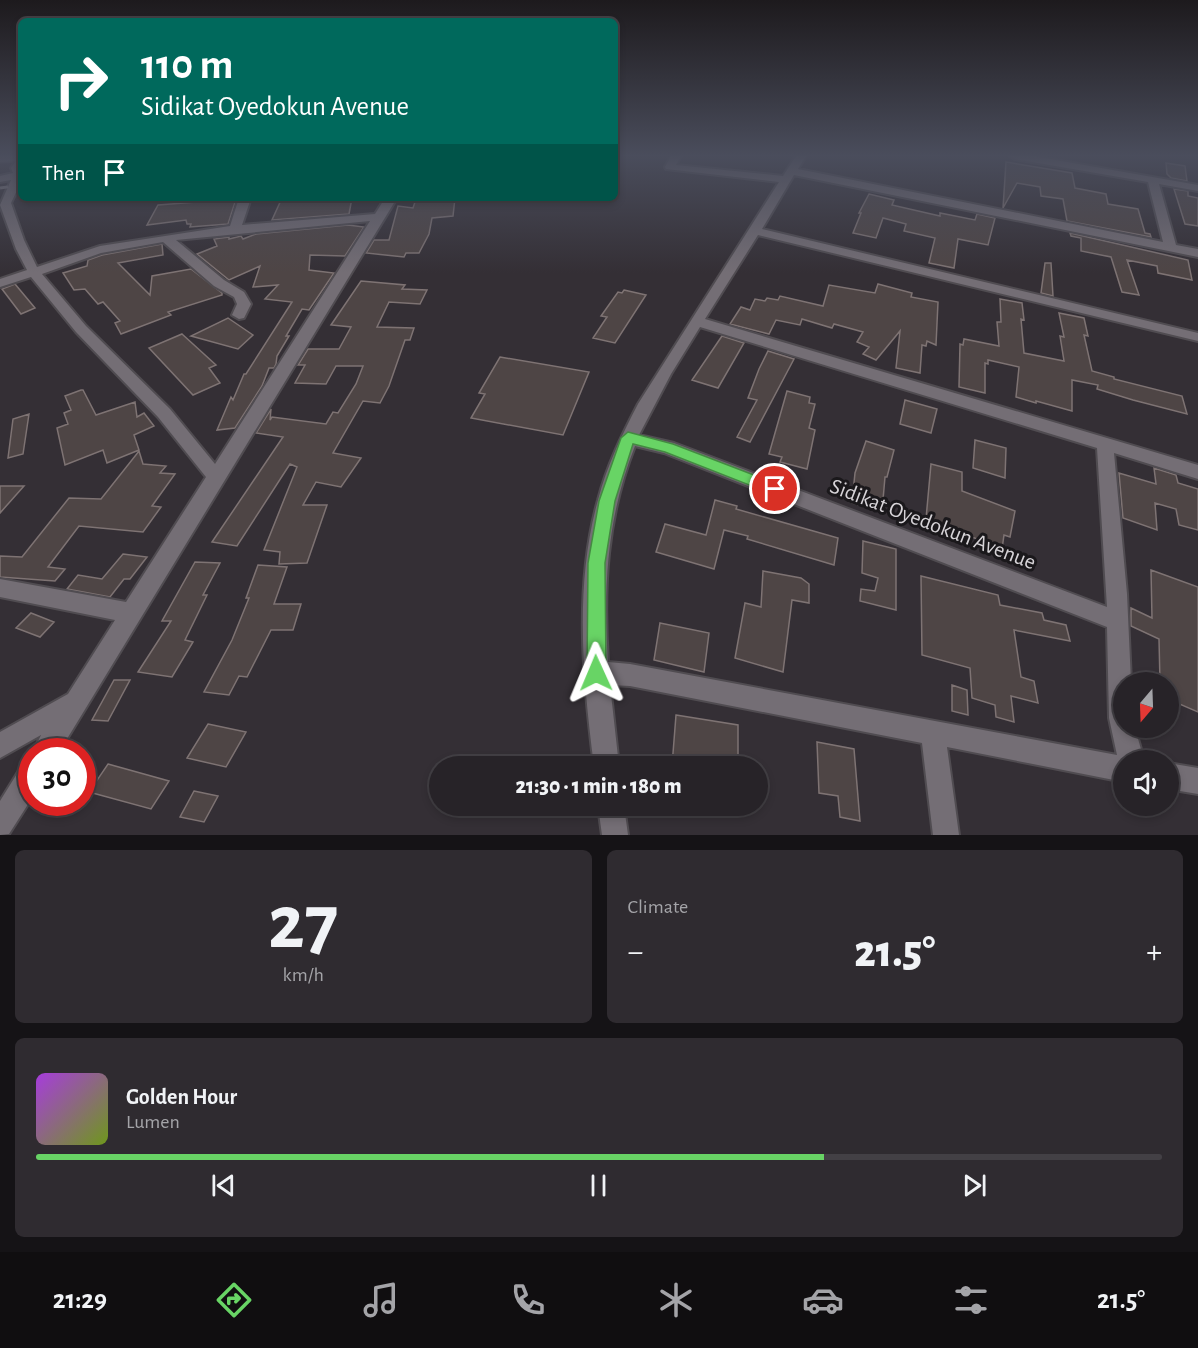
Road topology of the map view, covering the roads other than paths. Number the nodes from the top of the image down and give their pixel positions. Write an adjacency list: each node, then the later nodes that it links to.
1 (777, 195): 9 (street)
2 (916, 195): 11 (street)
3 (1157, 195): 11 (street)
4 (243, 201): 8 (street)
5 (389, 201): 7 (street)
6 (3, 202): 13 (street)
7 (379, 217): 8 (street); 21 (street)
8 (235, 230): 10 (street)
9 (755, 231): 16 (street); 17 (street)
10 (167, 239): 13 (street); 15 (street)
11 (1170, 247): 12 (street)
12 (1198, 253)
13 (34, 274): 14 (street); 21 (street)
14 (0, 283)
15 (239, 315)
16 (696, 321): 18 (street); 19 (street)
17 (1197, 341)
18 (628, 438): 24 (street, Sidikat Oyedokun Avenue); 25 (street)
19 (1105, 444): 20 (street); 24 (street)
20 (1198, 472)
21 (216, 477): 23 (street)
22 (0, 588): 23 (street)
23 (130, 613): 26 (street)
24 (1118, 621): 30 (street)
25 (596, 673): 27 (street); 31 (street)
26 (74, 703): 28 (street); 29 (street)
27 (933, 734): 32 (street); 39 (street)
28 (53, 738)
29 (0, 746)
30 (1129, 750)
31 (605, 756)
32 (1113, 767)
33 (1179, 778): 34 (street)
34 (1198, 781)
35 (18, 796): 37 (street)
36 (612, 816): 38 (street)
37 (0, 825)
38 (615, 835)
39 (946, 835)

